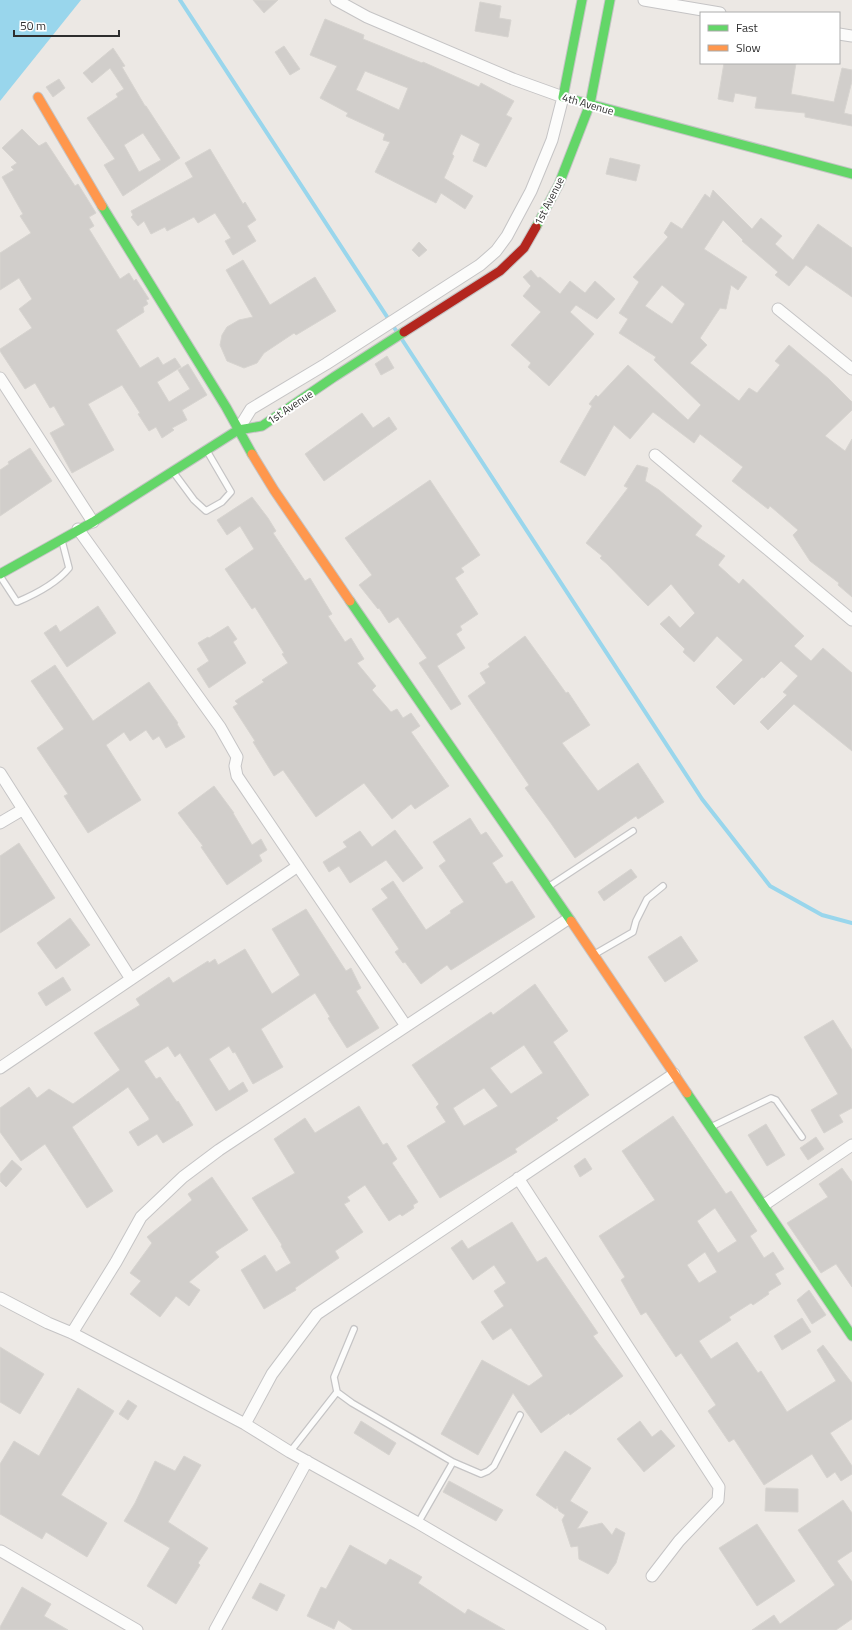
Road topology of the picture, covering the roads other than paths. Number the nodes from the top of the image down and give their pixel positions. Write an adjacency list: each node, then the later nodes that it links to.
1 (336, 0): 9 (street, 4th Avenue)
2 (582, 0): 9 (street, 1st Avenue)
3 (610, 0): 10 (street, 1st Avenue)
4 (644, 0): 5 (street)
5 (714, 12)
6 (840, 34): 7 (street)
7 (852, 36)
8 (38, 97): 15 (street)
9 (563, 97): 10 (street, 4th Avenue); 15 (street, 1st Avenue)
10 (590, 104): 11 (street, 4th Avenue); 15 (street, 1st Avenue)
11 (852, 174)
12 (778, 309): 13 (street)
13 (852, 369)
14 (0, 378): 19 (street)
15 (238, 430): 16 (street); 30 (street)
16 (206, 449): 18 (street); 18 (lane)
17 (655, 455): 23 (street)
18 (173, 471): 19 (street)
19 (93, 522): 20 (street)
20 (78, 529): 21 (street); 28 (street)
21 (61, 539): 22 (street); 22 (lane)
22 (0, 575)
23 (852, 620)
24 (0, 773): 25 (street)
25 (22, 810): 26 (street); 33 (street)
26 (0, 823)
27 (633, 831): 30 (lane)
28 (298, 866): 33 (street); 34 (street)
29 (663, 886): 32 (lane)
30 (548, 887): 31 (street)
31 (568, 919): 32 (street); 34 (street)
32 (593, 955): 36 (street)
33 (131, 979): 35 (street)
34 (406, 1026): 44 (street)
35 (0, 1068)
36 (674, 1074): 37 (street); 40 (street)
37 (711, 1128): 38 (lane); 41 (street)
38 (802, 1137)
39 (852, 1145): 41 (street)
40 (518, 1178): 48 (street); 54 (street)
41 (764, 1204): 45 (street)
42 (0, 1298): 44 (street)
43 (354, 1329): 46 (lane)
44 (72, 1333): 48 (street)
45 (852, 1336)
46 (337, 1392): 49 (lane); 51 (lane)
47 (520, 1415): 51 (lane)
48 (245, 1424): 49 (street)
49 (290, 1452): 50 (street)
50 (307, 1461): 52 (street); 56 (street)
51 (452, 1462): 52 (lane)
52 (418, 1523): 57 (street)
53 (1, 1551): 55 (street)
54 (652, 1576)
55 (137, 1630)
56 (214, 1630)
57 (600, 1630)

